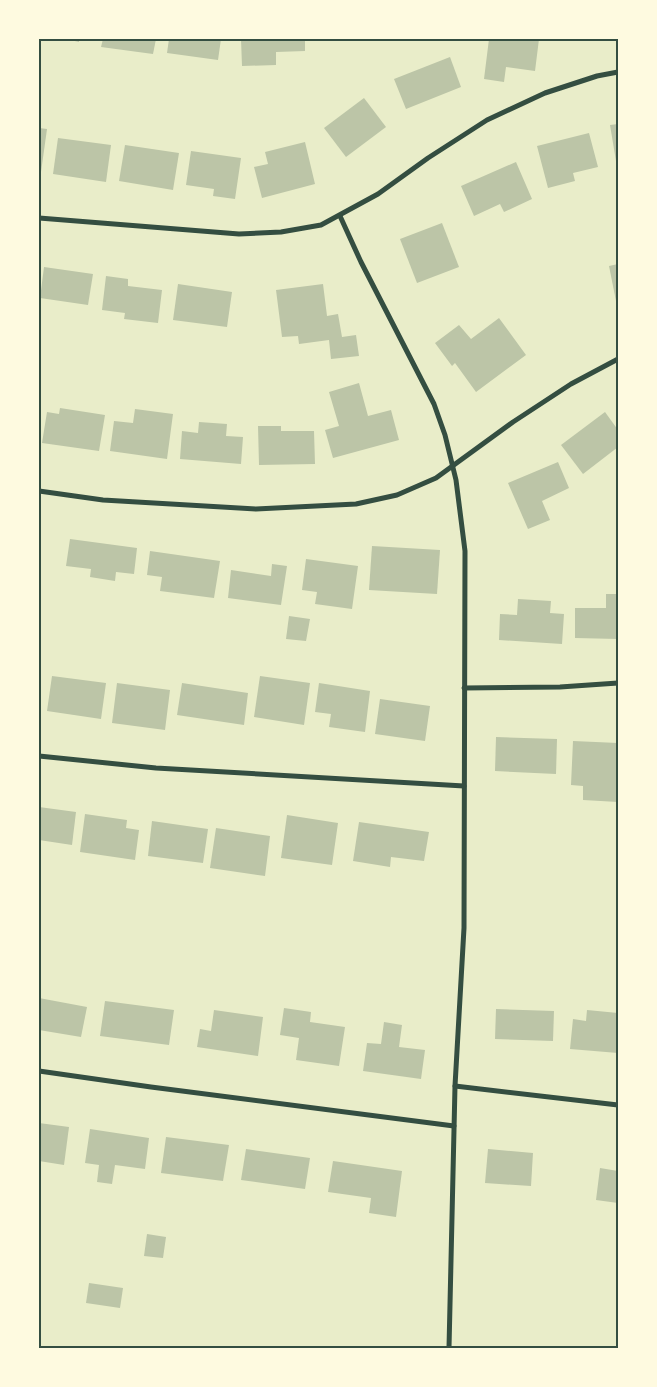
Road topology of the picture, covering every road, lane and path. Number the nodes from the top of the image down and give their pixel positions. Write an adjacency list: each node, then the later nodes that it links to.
1 (618, 72): 2 (street)
2 (340, 216): 3 (street); 5 (street)
3 (39, 218)
4 (618, 359): 5 (street)
5 (452, 466): 6 (street); 8 (street)
6 (39, 491)
7 (618, 683): 8 (street)
8 (464, 688): 10 (street)
9 (39, 756): 10 (street)
10 (464, 786): 12 (street)
11 (39, 1071): 14 (street)
12 (455, 1086): 13 (street); 14 (street)
13 (618, 1105)
14 (454, 1126): 15 (street)
15 (449, 1348)

